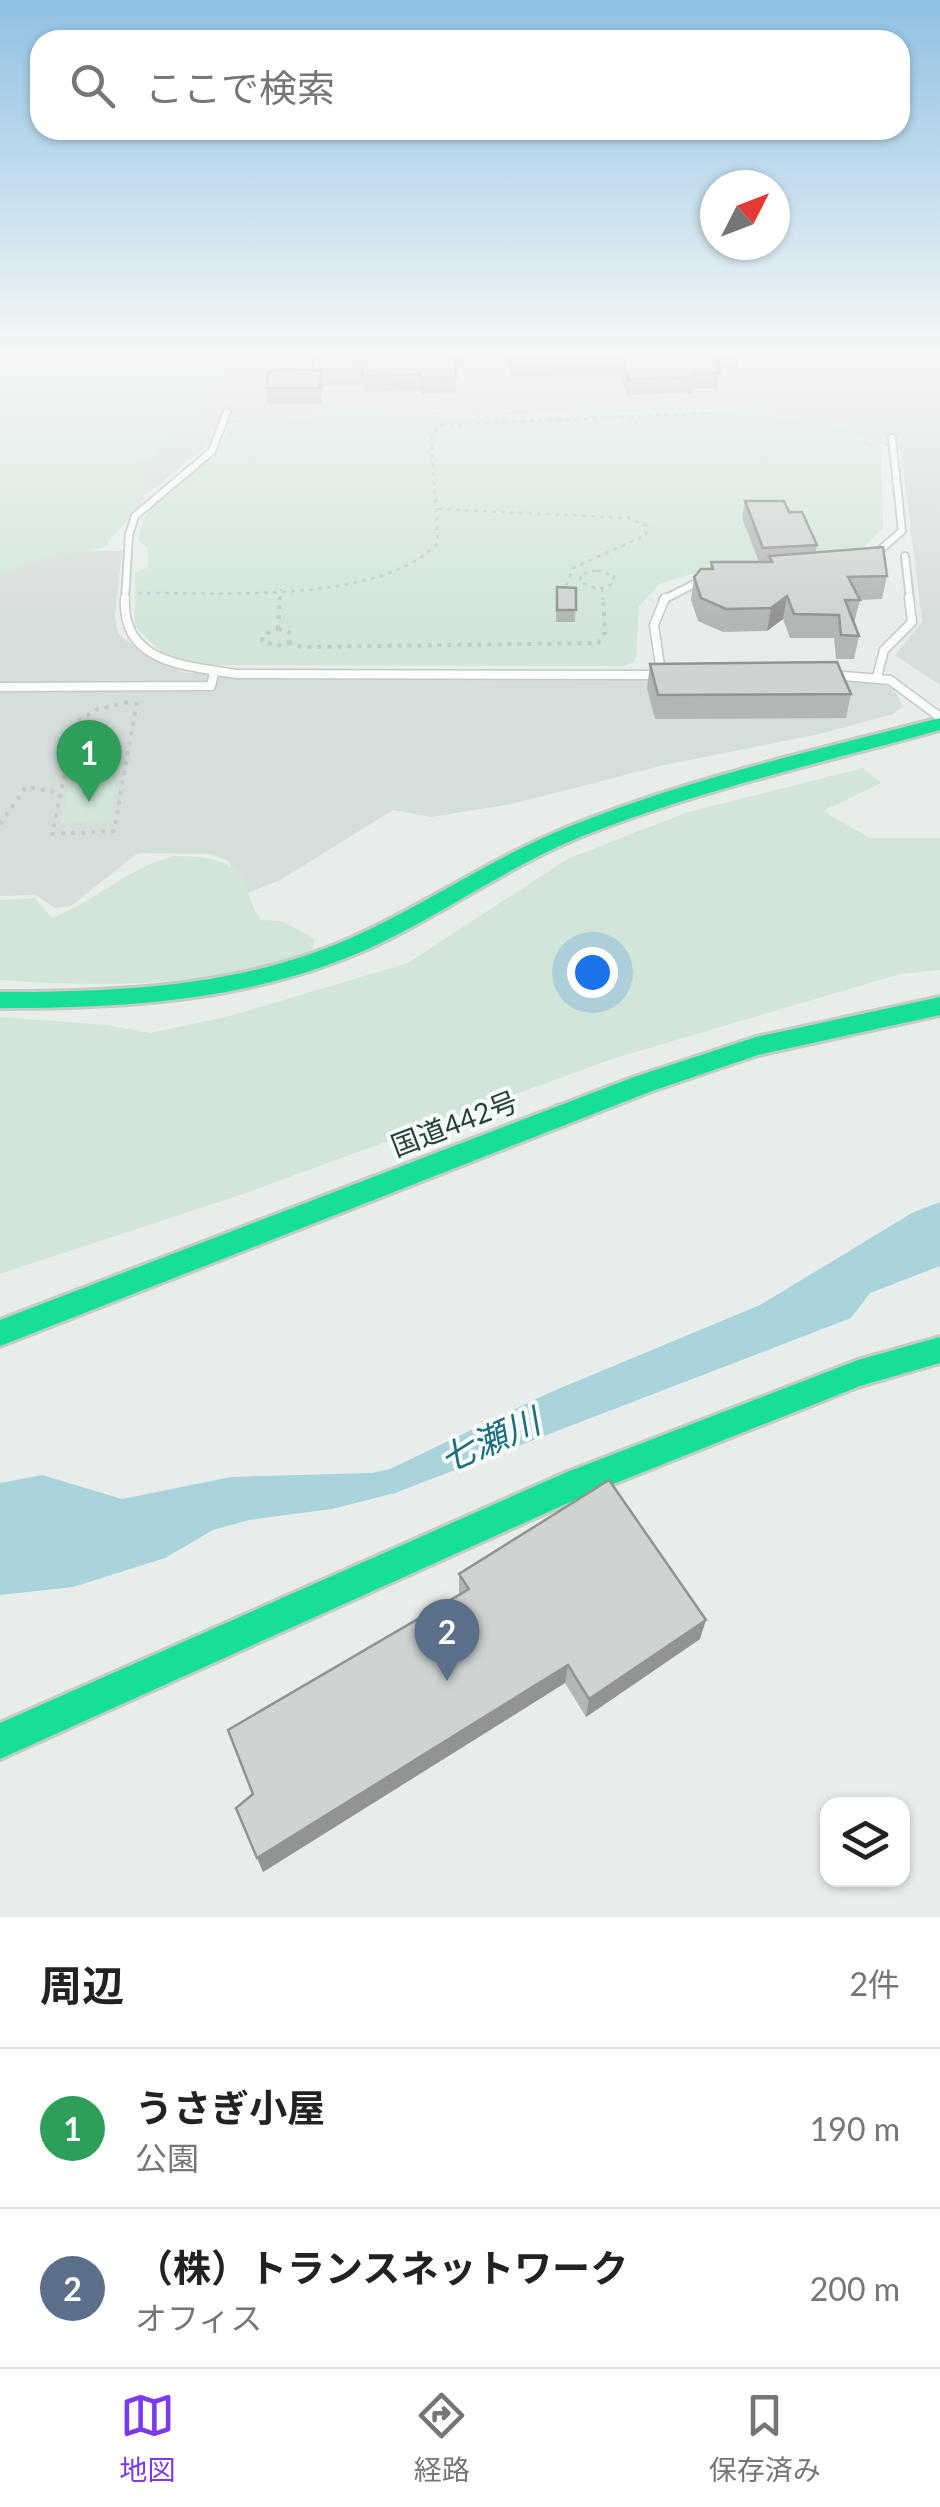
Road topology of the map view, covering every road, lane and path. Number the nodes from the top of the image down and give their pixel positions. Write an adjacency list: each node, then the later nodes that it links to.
1 (216, 440): 16 (lane)
2 (432, 440): 4 (path)
3 (892, 440): 6 (lane)
4 (438, 509): 7 (path); 10 (path)
5 (905, 556): 20 (lane)
6 (863, 560)
7 (566, 578): 8 (path); 13 (path)
8 (579, 578): 11 (path); 11 (path)
9 (710, 579): 17 (lane)
10 (281, 588): 12 (path); 14 (path)
11 (602, 588): 15 (path)
12 (134, 593)
13 (565, 598)
14 (278, 629): 15 (path); 15 (path)
15 (288, 643)
16 (214, 673): 17 (lane); 21 (lane)
17 (661, 675): 18 (lane)
18 (679, 675)
19 (823, 675): 20 (lane)
20 (877, 677): 24 (lane)
21 (140, 686): 22 (lane); 23 (path)
22 (0, 687)
23 (137, 700): 25 (path); 25 (path)
24 (940, 721): 27 (main road)
25 (60, 793): 26 (path)
26 (0, 824)
27 (0, 1000)
28 (940, 1006): 29 (main road, 国道442号)
29 (0, 1332)
30 (940, 1350): 31 (main road)
31 (0, 1740)

